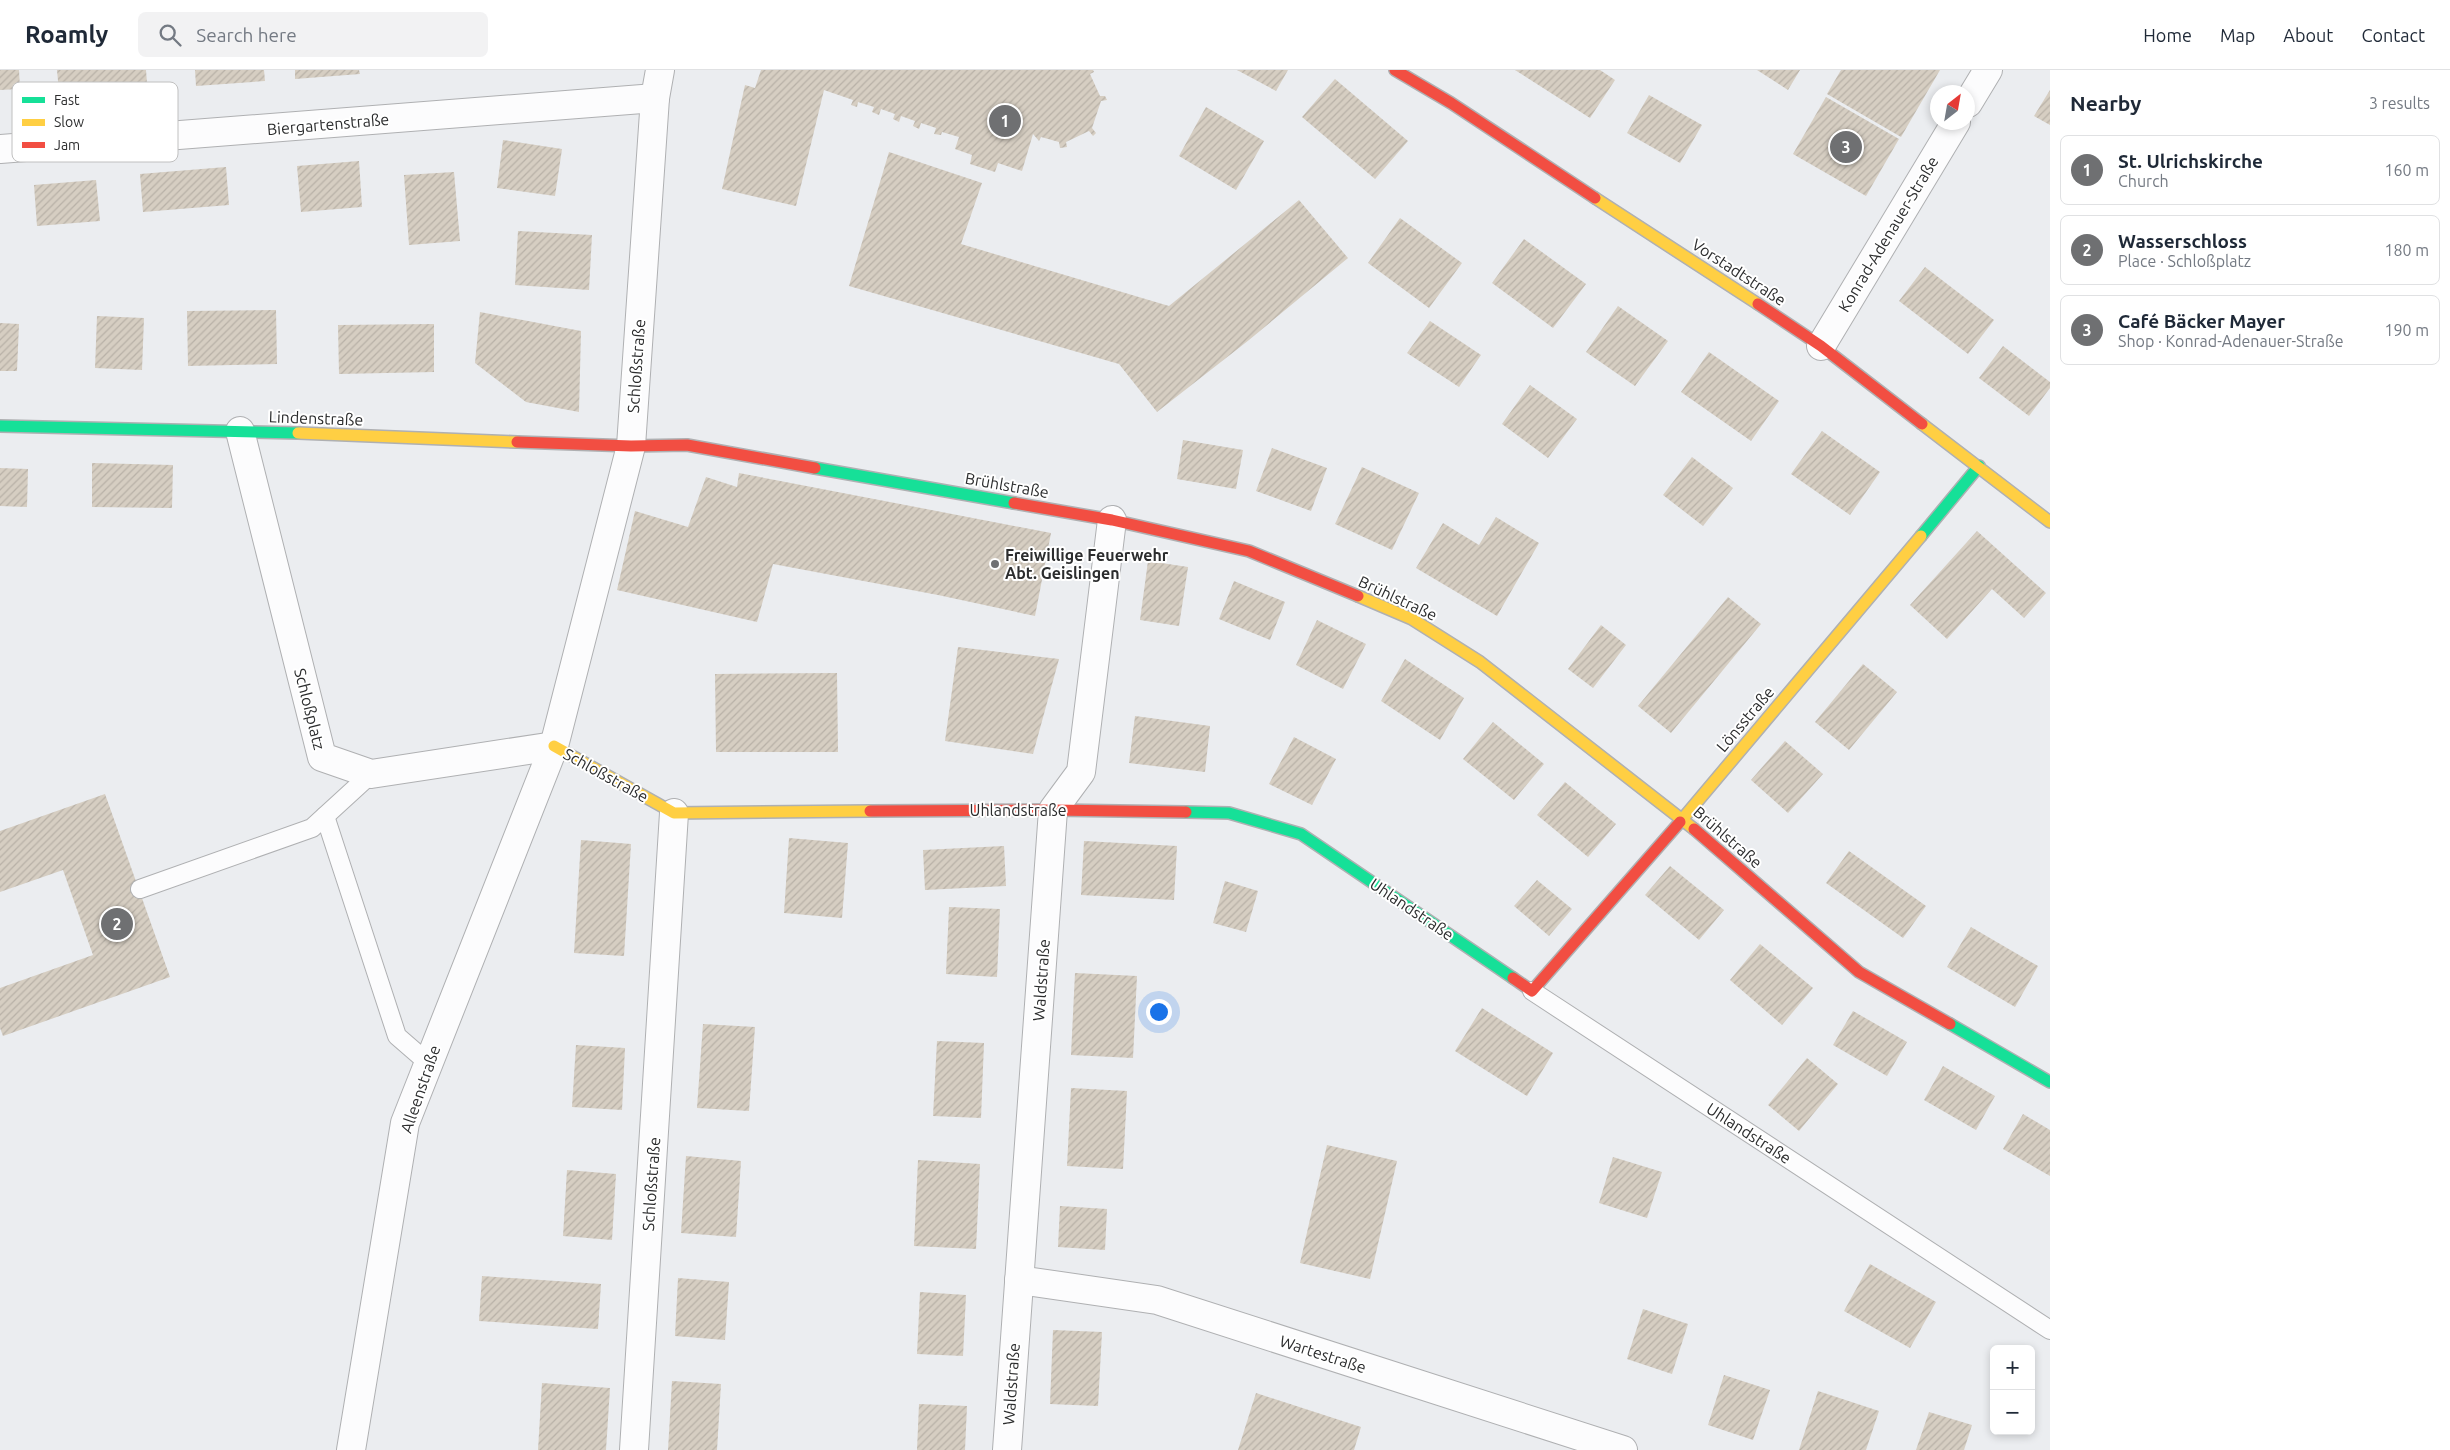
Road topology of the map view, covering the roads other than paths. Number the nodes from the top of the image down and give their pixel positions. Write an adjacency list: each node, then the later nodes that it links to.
1 (660, 70): 5 (street, Schloßstraße)
2 (1988, 70): 4 (street)
3 (1404, 72): 8 (street, Vorstadtstraße)
4 (1975, 91)
5 (655, 98): 7 (street, Biergartenstraße); 11 (street, Schloßstraße)
6 (1951, 130): 8 (street, Konrad-Adenauer-Straße)
7 (178, 135)
8 (1821, 346): 12 (street, Vorstadtstraße)
9 (0, 426): 10 (street, Lindenstraße)
10 (240, 431): 11 (street, Lindenstraße); 16 (street, Schloßplatz)
11 (631, 446): 13 (street, Brühlstraße); 15 (street, Schloßstraße)
12 (1979, 466): 14 (street, Vorstadtstraße); 20 (street, Lönsstraße)
13 (1112, 520): 17 (street); 20 (street, Brühlstraße)
14 (2050, 522)
15 (554, 746): 16 (street, Schloßplatz); 18 (street, Schloßstraße); 23 (street, Alleenstraße)
16 (371, 774): 19 (lane)
17 (1053, 810): 18 (street, Uhlandstraße); 22 (street, Uhlandstraße); 25 (street, Waldstraße)
18 (674, 813): 28 (street, Schloßstraße)
19 (325, 816): 21 (lane); 23 (lane)
20 (1683, 819): 22 (street, Lönsstraße); 24 (street, Brühlstraße)
21 (140, 890)
22 (1532, 991): 26 (lane, Uhlandstraße)
23 (427, 1062): 27 (street, Alleenstraße)
24 (2050, 1082)
25 (1019, 1280): 29 (street, Waldstraße); 30 (street, Wartestraße)
26 (2050, 1330)
27 (351, 1450)
28 (634, 1450)
29 (1007, 1450)
30 (1623, 1450)

